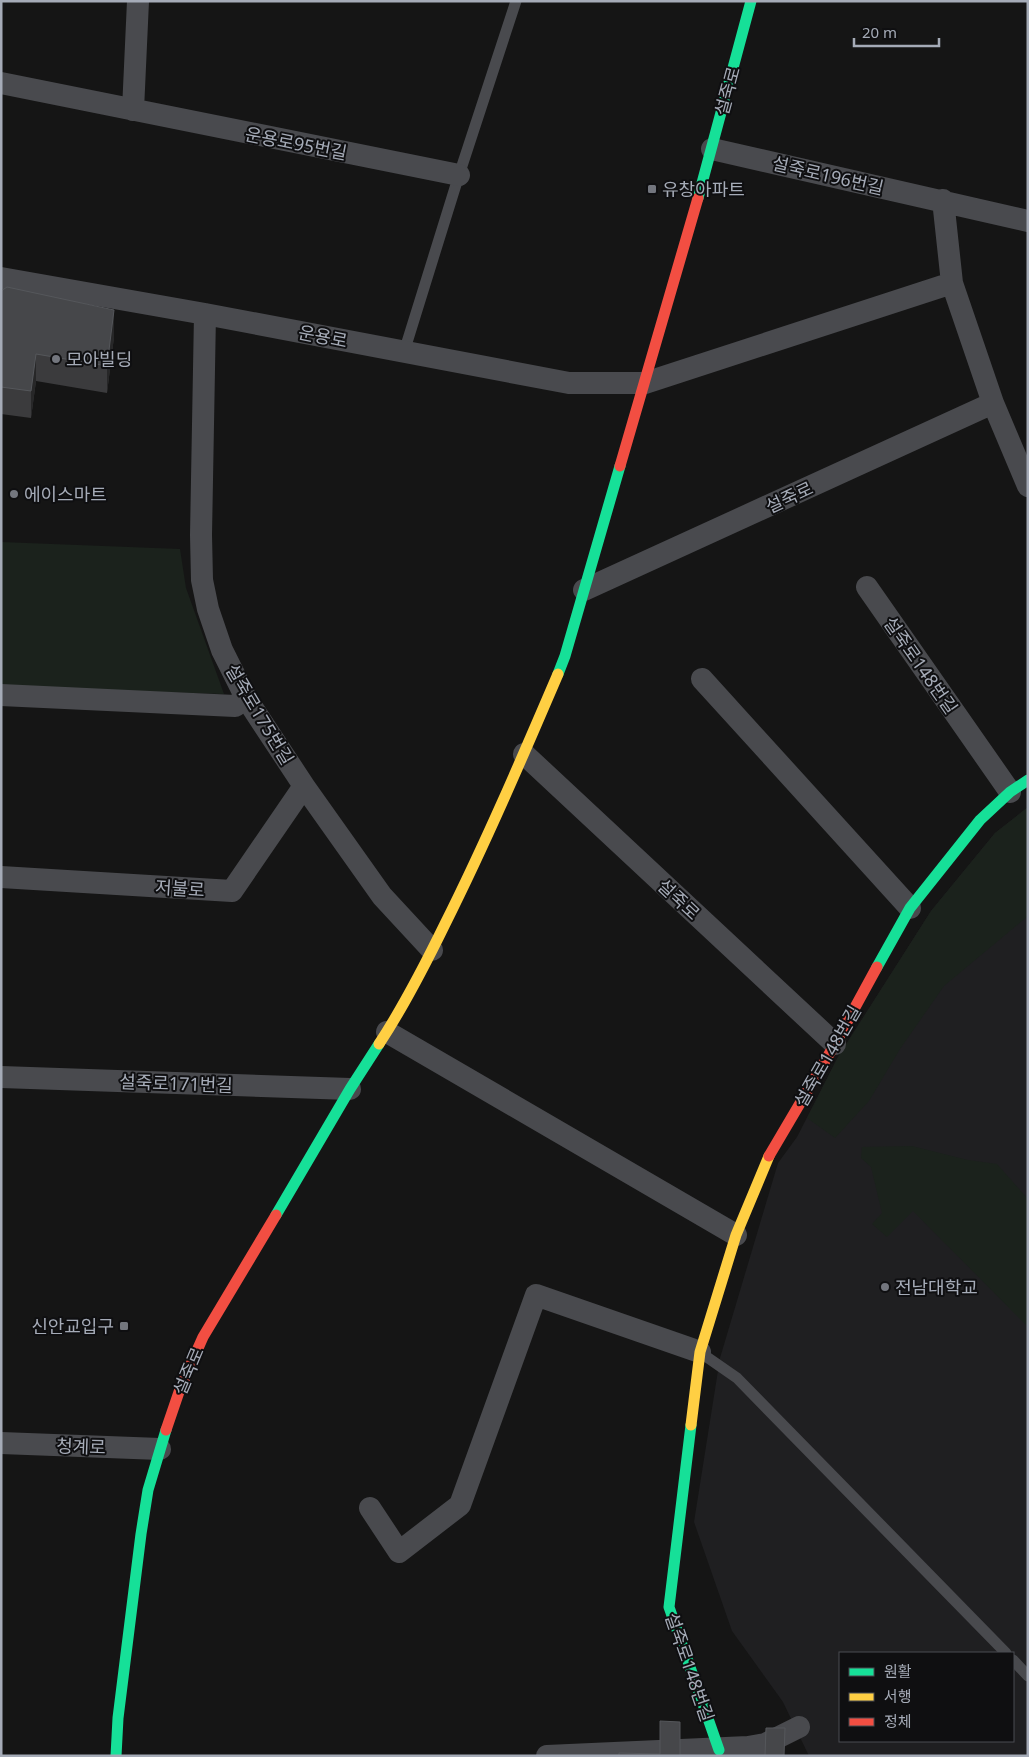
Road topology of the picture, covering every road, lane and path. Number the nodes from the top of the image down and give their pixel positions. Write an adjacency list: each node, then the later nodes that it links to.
1 (138, 1): 5 (street)
2 (516, 1): 7 (lane)
3 (751, 1): 6 (main road, 설죽로)
4 (1, 83): 5 (street, 운용로95번길)
5 (133, 110): 7 (street, 운용로95번길)
6 (712, 149): 8 (street, 설죽로196번길); 14 (main road, 설죽로)
7 (458, 175): 13 (lane)
8 (944, 200): 9 (street, 설죽로196번길); 11 (street)
9 (1028, 220)
10 (1, 278): 12 (street, 운용로)
11 (952, 283): 14 (street); 15 (street)
12 (205, 314): 13 (street, 운용로); 21 (street, 설죽로175번길)
13 (404, 352): 14 (street, 운용로)
14 (645, 382): 18 (main road, 설죽로)
15 (993, 403): 16 (street); 18 (street, 설죽로)
16 (1028, 486)
17 (866, 587): 24 (street, 설죽로148번길)
18 (584, 590): 22 (main road, 설죽로)
19 (702, 678): 26 (street)
20 (1, 696): 21 (street)
21 (246, 698): 23 (street, 설죽로175번길)
22 (524, 754): 27 (main road, 설죽로); 29 (street, 설죽로)
23 (304, 786): 25 (street, 저불로); 27 (street, 설죽로175번길)
24 (1019, 786): 26 (main road, 설죽로148번길)
25 (1, 876)
26 (910, 908): 29 (main road, 설죽로148번길)
27 (432, 950): 28 (main road, 설죽로)
28 (387, 1032): 31 (main road, 설죽로); 32 (street)
29 (835, 1044): 32 (main road, 설죽로148번길)
30 (1, 1077): 31 (street, 설죽로171번길)
31 (350, 1089): 35 (main road, 설죽로)
32 (736, 1235): 33 (main road, 설죽로148번길)
33 (700, 1352): 36 (street); 37 (lane); 41 (main road, 설죽로148번길)
34 (1, 1443): 35 (street, 청계로)
35 (160, 1448): 42 (main road, 설죽로)
36 (370, 1508)
37 (1005, 1652)
38 (1014, 1661): 39 (lane)
39 (1028, 1676)
40 (799, 1727): 41 (street)
41 (719, 1750): 43 (street, 설죽로148번길)
42 (116, 1756)
43 (547, 1756)

